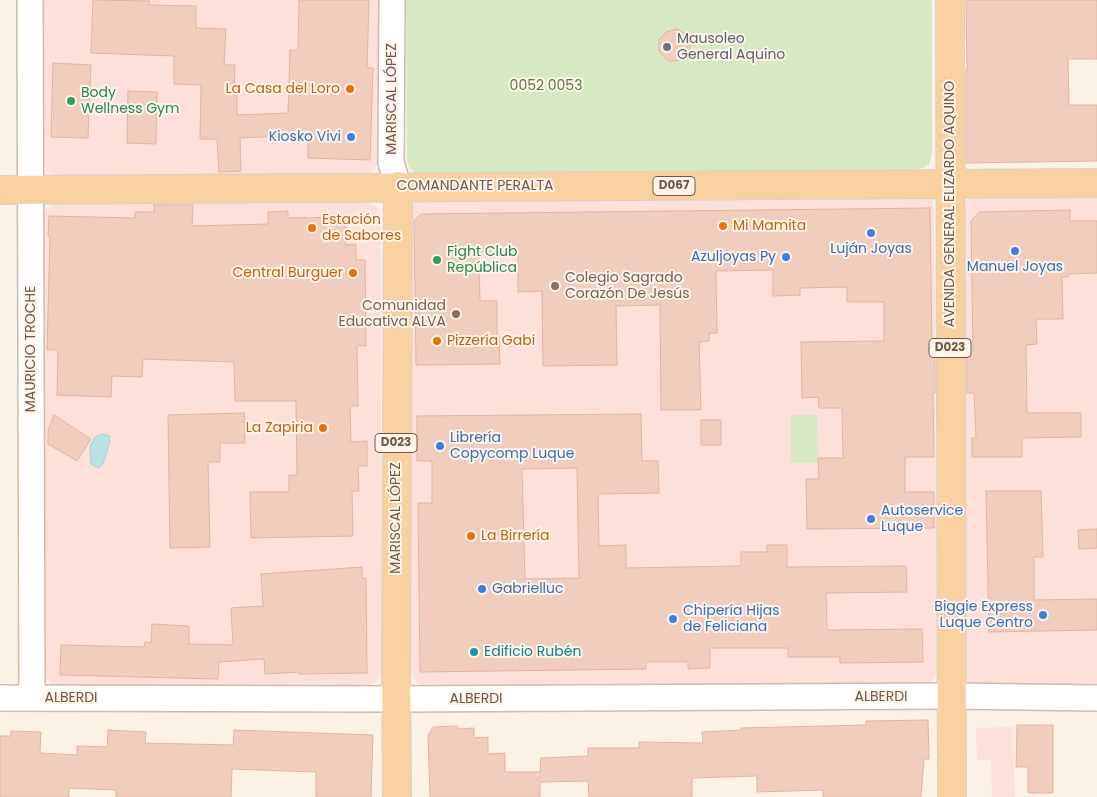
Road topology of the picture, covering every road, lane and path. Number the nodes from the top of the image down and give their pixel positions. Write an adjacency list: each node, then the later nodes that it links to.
1 (30, 0): 8 (street, MAURICIO TROCHE)
2 (392, 0): 6 (street, MARISCAL LÓPEZ / D023)
3 (950, 0): 5 (main road, AVENIDA GENERAL ELIZARDO AQUINO / D023)
4 (1097, 183): 5 (main road, D067)
5 (950, 185): 6 (main road, COMANDANTE PERALTA / D067); 9 (main road, AVENIDA GENERAL ELIZARDO AQUINO / D023)
6 (398, 186): 8 (main road, COMANDANTE PERALTA); 13 (main road, MARISCAL LÓPEZ / D023)
7 (0, 190): 8 (main road, COMANDANTE PERALTA)
8 (30, 190): 11 (street, MAURICIO TROCHE)
9 (951, 696): 12 (street, ALBERDI); 13 (street, ALBERDI); 15 (main road, AVENIDA GENERAL ELIZARDO AQUINO / D023)
10 (0, 698): 11 (street, ALBERDI)
11 (32, 698): 13 (street, ALBERDI)
12 (1097, 698)
13 (396, 699): 14 (main road, MARISCAL LÓPEZ / D023)
14 (397, 797)
15 (952, 797)

